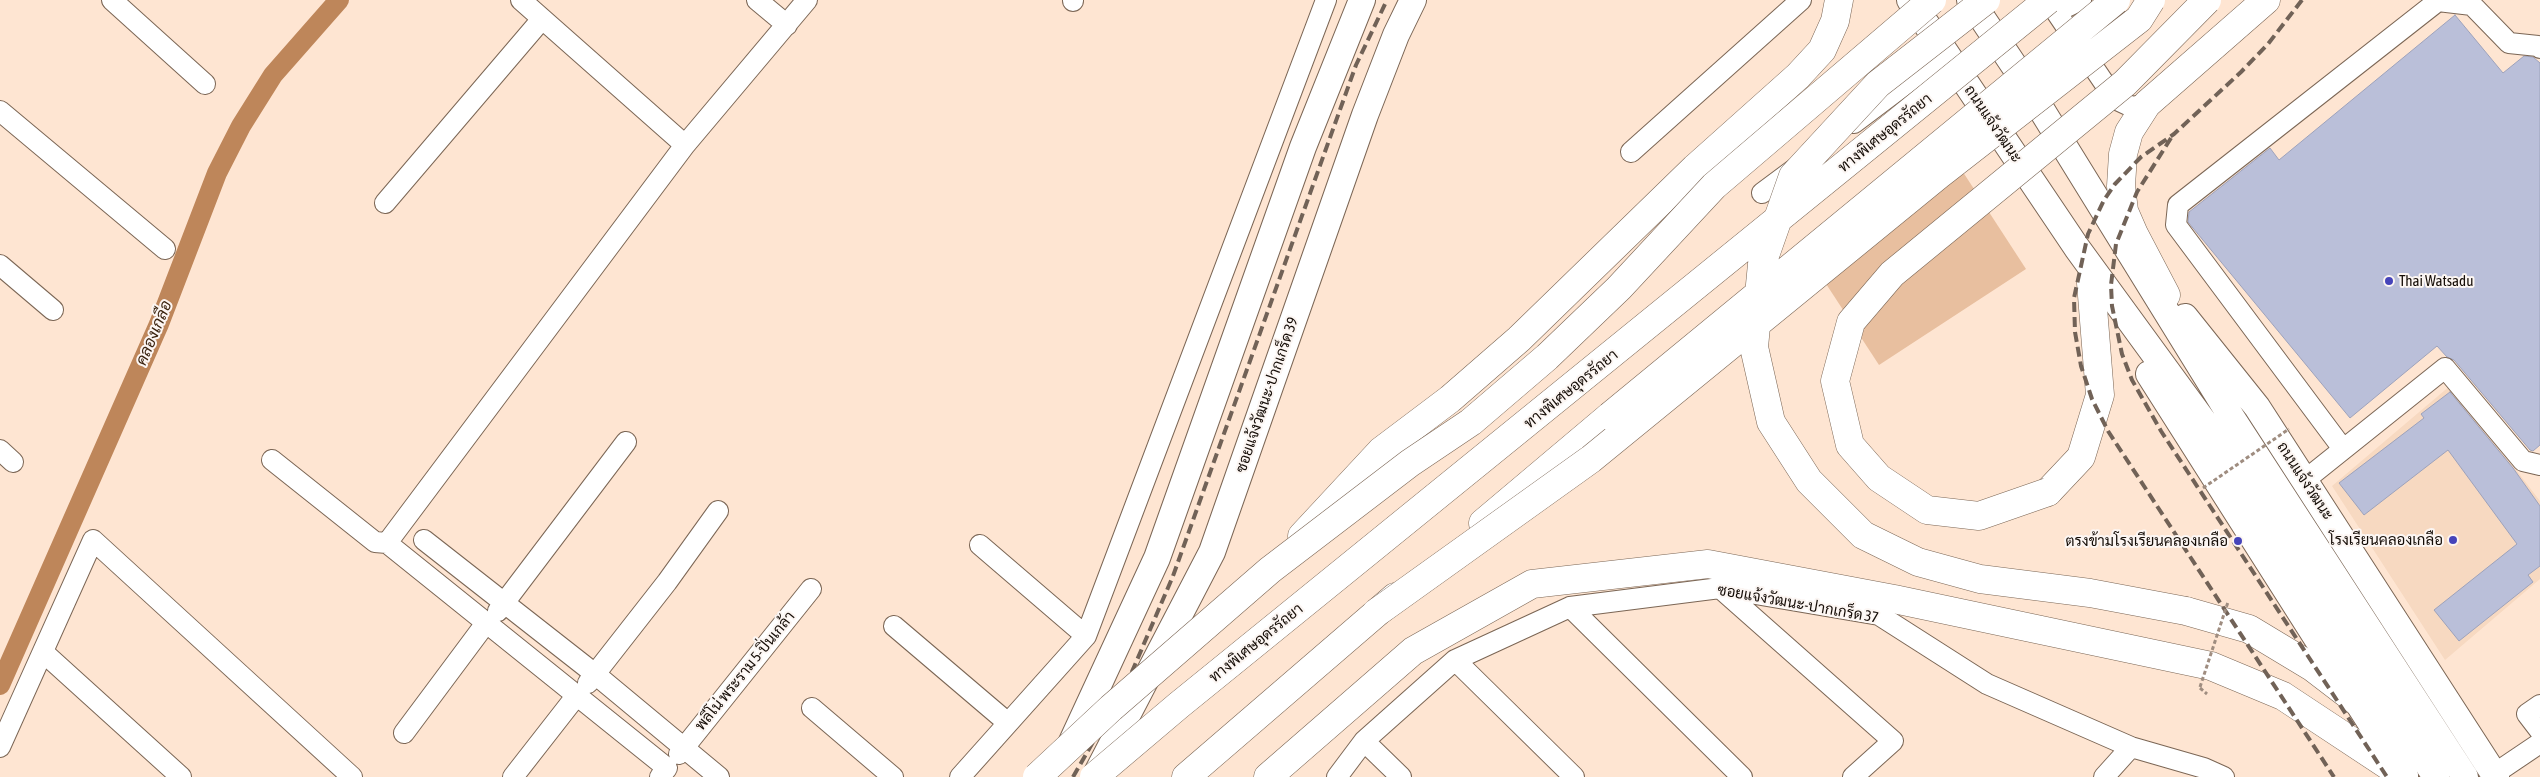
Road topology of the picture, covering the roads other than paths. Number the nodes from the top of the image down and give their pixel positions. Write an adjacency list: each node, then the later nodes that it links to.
1 (112, 0): 25 (street)
2 (521, 0): 20 (street)
3 (757, 0): 21 (street)
4 (808, 0): 21 (street)
5 (1326, 0): 55 (street)
6 (1362, 0): 81 (main road)
7 (1413, 0): 82 (main road, ซอยแจ้งวัฒนะ-ปากเกร็ด 39)
8 (1801, 0): 29 (street)
9 (1839, 0): 48 (highway, bridge)
10 (1910, 0): 23 (main road, ถนนแจ้งวัฒนะ)
11 (1932, 0): 48 (highway, bridge)
12 (1970, 0): 24 (main road, ถนนแจ้งวัฒนะ)
13 (1986, 0): 59 (highway, bridge)
14 (2116, 0): 53 (highway, bridge)
15 (2151, 0): 53 (highway, bridge)
16 (2207, 0): 36 (highway, bridge)
17 (2266, 0): 26 (highway)
18 (2087, 4): 19 (street)
19 (2054, 10): 24 (street); 26 (street); 82 (highway, ทางพิเศษอุดรรัถยา, bridge)
20 (542, 19): 28 (street); 31 (street)
21 (787, 25): 28 (street)
22 (2540, 48): 40 (street)
23 (1949, 57): 30 (street); 32 (main road, ถนนแจ้งวัฒนะ)
24 (2017, 70): 34 (main road, ถนนแจ้งวัฒนะ)
25 (205, 84)
26 (2147, 104): 37 (highway)
27 (0, 111): 33 (street)
28 (685, 144): 46 (street)
29 (1631, 152)
30 (1762, 193)
31 (385, 203)
32 (2077, 248): 36 (main road, ถนนแจ้งวัฒนะ); 65 (main road, ถนนแจ้งวัฒนะ)
33 (165, 249)
34 (2128, 250): 37 (main road, ถนนแจ้งวัฒนะ); 65 (main road, ถนนแจ้งวัฒนะ)
35 (0, 265): 38 (street)
36 (2090, 283): 59 (main road, ถนนแจ้งวัฒนะ)
37 (2166, 295): 43 (main road, ถนนแจ้งวัฒนะ)
38 (53, 310)
39 (626, 442): 52 (street)
40 (2343, 449): 42 (street); 43 (street)
41 (272, 460): 46 (street)
42 (2540, 465)
43 (2305, 480): 73 (main road, ถนนแจ้งวัฒนะ)
44 (718, 511): 58 (street)
45 (424, 540): 52 (street)
46 (387, 543): 52 (street)
47 (980, 545): 55 (street)
48 (1270, 570): 80 (highway, bridge)
49 (1720, 588): 51 (street, ซอยแจ้งวัฒนะ-ปากเกร็ด 37); 69 (street, ซอยแจ้งวัฒนะ-ปากเกร็ด 37); 88 (street)
50 (811, 589): 70 (street, พลีโน่ พระราม 5-ปิ่นเกล้า)
51 (1570, 607): 57 (street, ซอยแจ้งวัฒนะ-ปากเกร็ด 37); 87 (street)
52 (496, 612): 58 (street); 58 (street); 64 (street)
53 (1376, 613): 83 (highway)
54 (894, 626): 62 (street)
55 (1086, 636): 62 (street)
56 (43, 652): 68 (street); 74 (street); 75 (street)
57 (1455, 660): 66 (street, ซอยแจ้งวัฒนะ-ปากเกร็ด 37); 86 (street)
58 (586, 684): 70 (street); 70 (street); 76 (street)
59 (2359, 703): 72 (main road, ถนนแจ้งวัฒนะ)
60 (2540, 705): 63 (street)
61 (812, 708): 78 (street)
62 (1008, 723): 79 (street)
63 (2540, 731)
64 (404, 733)
65 (2424, 736): 91 (main road, ถนนแจ้งวัฒนะ); 92 (main road, ถนนแจ้งวัฒนะ)
66 (1364, 741): 84 (street, ซอยแจ้งวัฒนะ-ปากเกร็ด 37); 85 (street)
67 (2540, 743): 73 (street)
68 (0, 747)
69 (2131, 747): 89 (street); 90 (street, ซอยแจ้งวัฒนะ-ปากเกร็ด 37)
70 (673, 761): 77 (street)
71 (1272, 773): 72 (highway)
72 (2405, 776)
73 (2495, 776)
74 (181, 777)
75 (352, 777)
76 (513, 777)
77 (719, 777)
78 (893, 777)
79 (960, 777)
80 (1037, 777)
81 (1053, 777)
82 (1094, 777)
83 (1186, 777)
84 (1337, 777)
85 (1401, 777)
86 (1574, 777)
87 (1742, 777)
88 (1853, 777)
89 (2104, 777)
90 (2224, 777)
91 (2436, 777)
92 (2465, 777)

